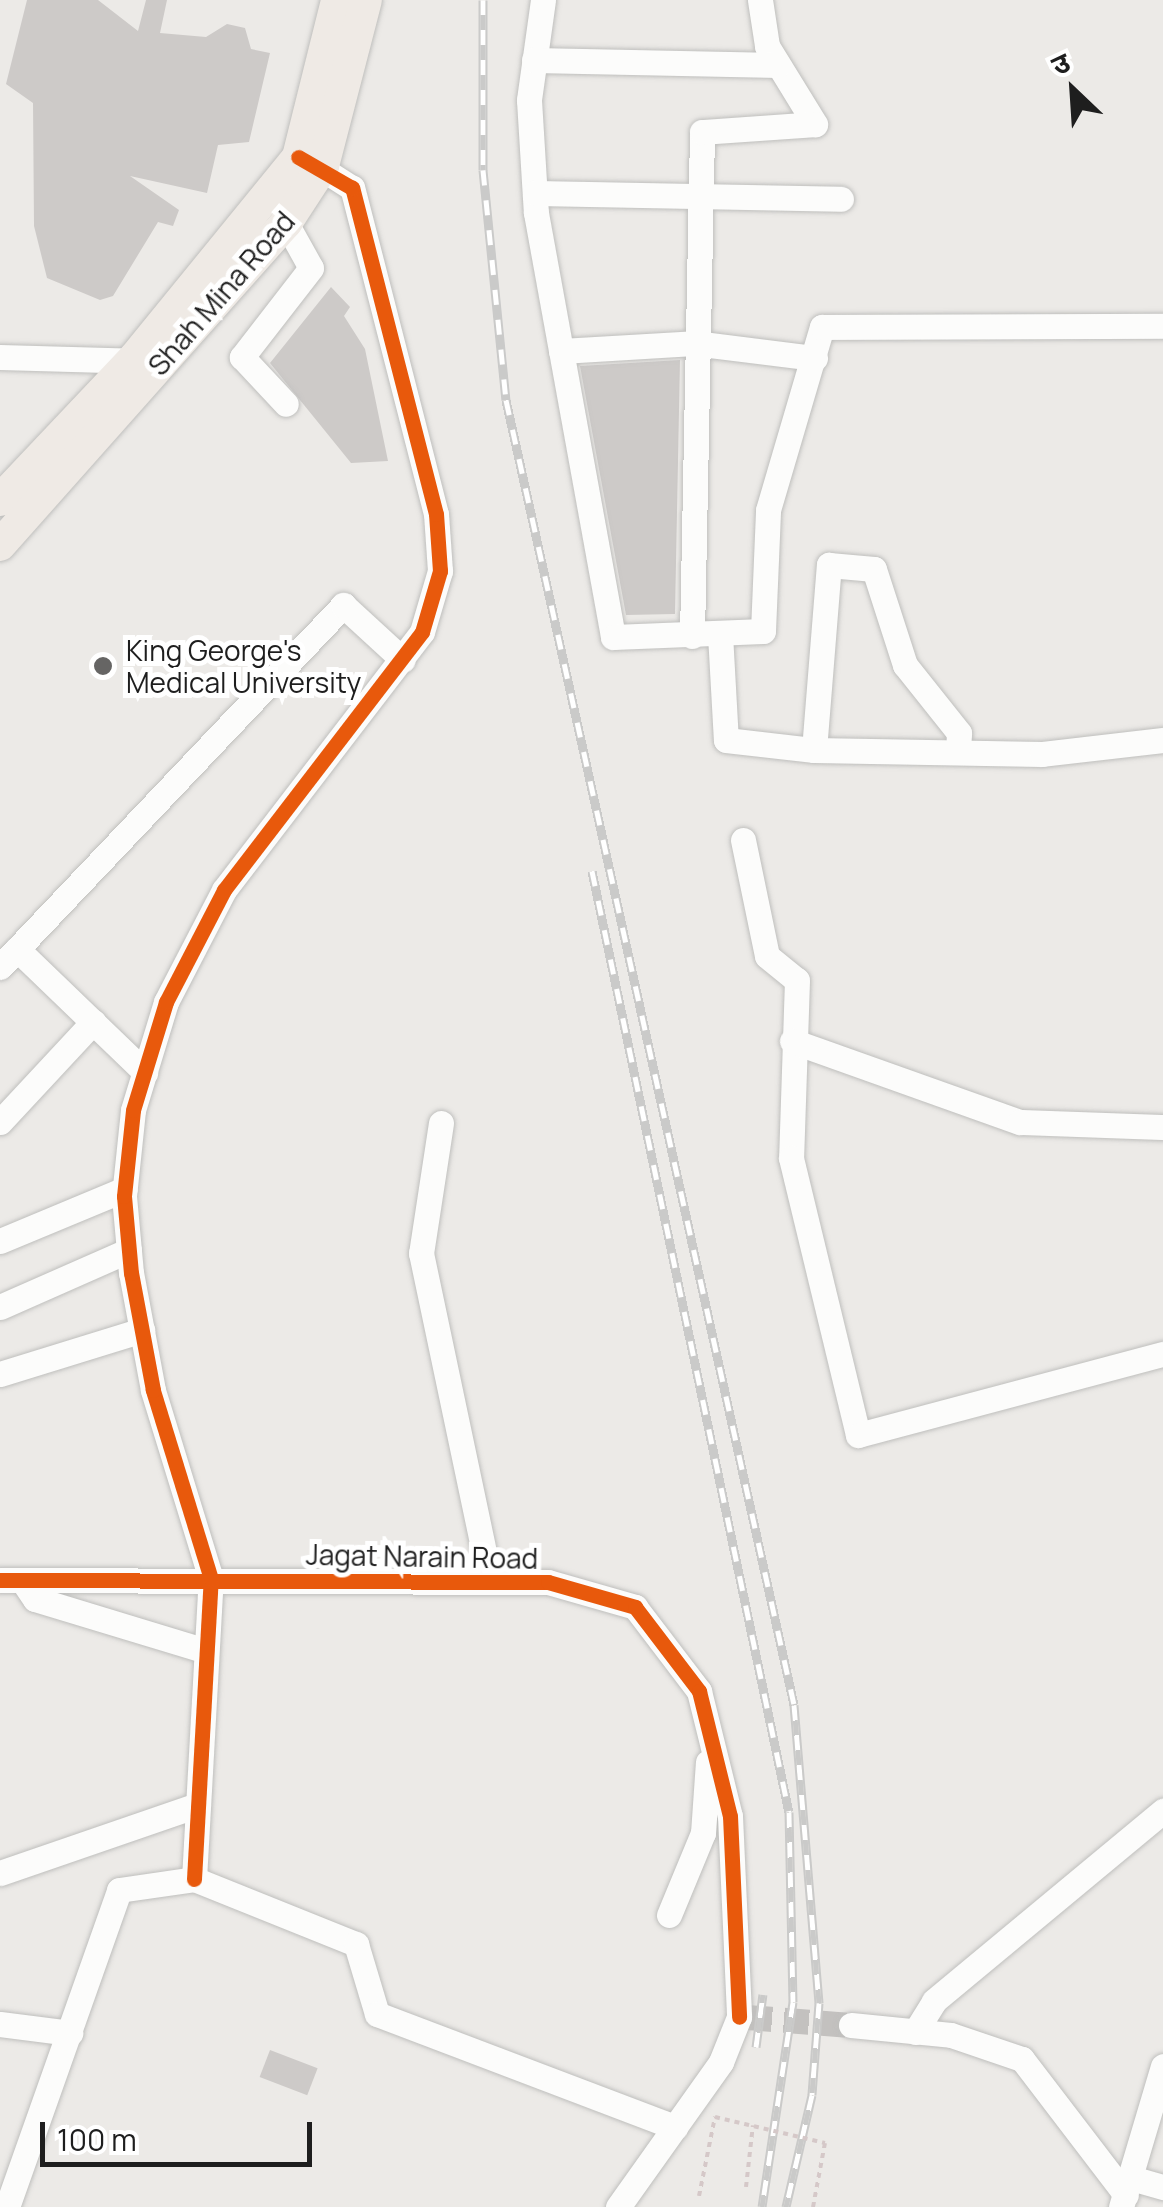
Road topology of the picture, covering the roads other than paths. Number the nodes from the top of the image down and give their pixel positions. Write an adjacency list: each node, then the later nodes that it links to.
1 (338, 0): 7 (main road, Shah Mina Road)
2 (366, 0): 7 (main road, Shah Mina Road)
3 (542, 0): 5 (street)
4 (760, 0): 6 (street)
5 (534, 60): 6 (street); 8 (street)
6 (778, 65): 9 (street)
7 (311, 162): 11 (main road, Shah Mina Road); 17 (main road, Shah Mina Road); 23 (street)
8 (535, 193): 9 (street); 14 (street)
9 (698, 197): 10 (street); 13 (street)
10 (841, 199)
11 (286, 223): 17 (main road, Shah Mina Road); 18 (street)
12 (1163, 326): 16 (street)
13 (694, 343): 14 (street); 16 (street); 22 (street)
14 (562, 352): 22 (street)
15 (0, 357): 17 (street)
16 (815, 358): 21 (street)
17 (145, 363): 19 (main road, Shah Mina Road); 20 (main road, Shah Mina Road)
18 (286, 404)
19 (0, 500)
20 (0, 545)
21 (720, 634): 22 (street); 25 (street)
22 (692, 636)
23 (403, 660): 28 (street); 31 (street)
24 (1163, 740): 26 (street)
25 (814, 750): 26 (street); 26 (street)
26 (958, 752)
27 (743, 840): 30 (street)
28 (8, 958): 29 (street)
29 (93, 1022): 31 (street); 32 (street)
30 (792, 1040): 34 (street); 40 (street)
31 (145, 1072): 35 (street)
32 (0, 1122)
33 (441, 1123): 44 (street)
34 (1163, 1127)
35 (125, 1188): 36 (street); 37 (street)
36 (0, 1240)
37 (129, 1250): 38 (street); 39 (street)
38 (0, 1307)
39 (142, 1330): 41 (street); 43 (street)
40 (1163, 1354)
41 (0, 1374)
42 (11, 1580): 43 (street, Jagat Narain Road); 45 (street)
43 (211, 1580): 44 (street, Jagat Narain Road); 45 (street)
44 (490, 1581): 46 (street, Jagat Narain Road)
45 (203, 1650): 47 (street)
46 (710, 1736): 51 (street); 57 (street, Jagat Narain Road)
47 (198, 1805): 49 (street); 50 (street)
48 (1163, 1811): 54 (street)
49 (0, 1873)
50 (194, 1878): 55 (street); 57 (street)
51 (669, 1915)
52 (0, 2024): 55 (street)
53 (850, 2025): 54 (street)
54 (914, 2032): 59 (street)
55 (70, 2033): 60 (street)
56 (1161, 2082): 59 (street)
57 (675, 2126): 61 (street)
58 (1163, 2188): 59 (street)
59 (1126, 2193)
60 (7, 2207)
61 (618, 2207)

